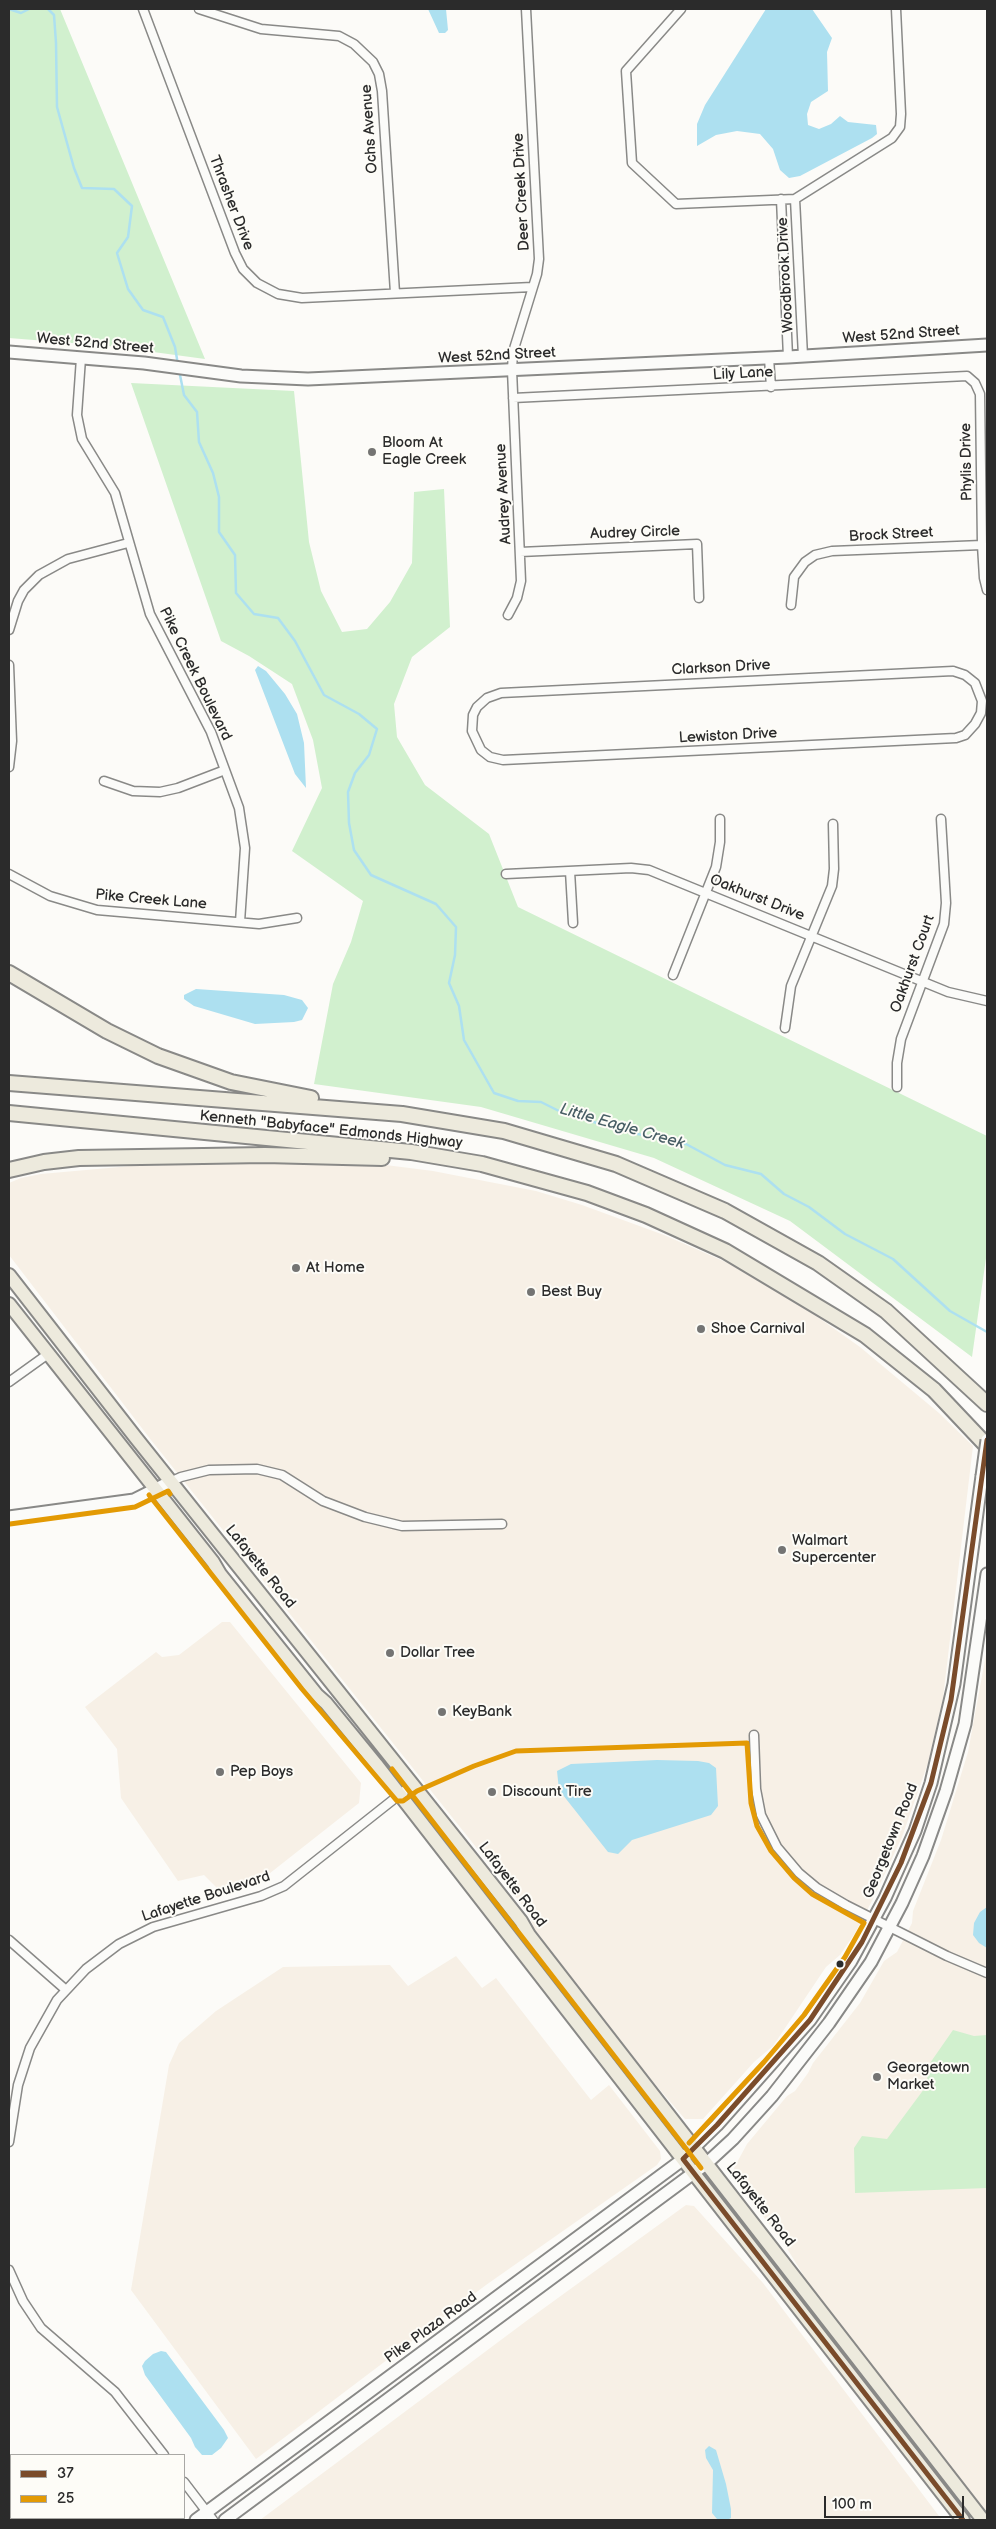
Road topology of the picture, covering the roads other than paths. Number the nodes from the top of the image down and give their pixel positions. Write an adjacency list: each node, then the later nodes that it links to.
1 (142, 9): 9 (street, Thrasher Drive)
2 (199, 9): 9 (street, Ochs Avenue)
3 (526, 9): 8 (street, Deer Creek Drive)
4 (681, 9): 6 (street)
5 (896, 9): 7 (street, Woodbrook Drive)
6 (781, 199): 7 (street); 13 (street, Woodbrook Drive)
7 (796, 199): 12 (street, Woodbrook Drive)
8 (532, 287): 9 (street, Thrasher Drive); 16 (street, Deer Creek Drive)
9 (395, 292)
10 (987, 345): 12 (main road, West 52nd Street)
11 (9, 352): 14 (main road, West 52nd Street)
12 (803, 356): 13 (main road, West 52nd Street)
13 (788, 357): 15 (main road, West 52nd Street)
14 (81, 358): 16 (main road, West 52nd Street); 20 (street, Pike Creek Boulevard)
15 (769, 358): 16 (main road, West 52nd Street); 18 (street)
16 (512, 370): 19 (street, Audrey Avenue)
17 (973, 380): 18 (street, Lily Lane); 21 (street, Phylis Drive)
18 (771, 386): 19 (street, Lily Lane)
19 (513, 398): 22 (street, Audrey Avenue)
20 (128, 542): 27 (street); 32 (street, Pike Creek Boulevard)
21 (982, 544): 23 (street); 25 (street, Brock Street)
22 (520, 552): 24 (street, Audrey Circle); 26 (street, Audrey Avenue)
23 (987, 590)
24 (700, 598)
25 (791, 605)
26 (508, 615)
27 (9, 630)
28 (9, 665): 31 (street)
29 (984, 701): 30 (street, Clarkson Drive); 30 (street, Lewiston Drive)
30 (472, 727)
31 (9, 767)
32 (225, 770): 33 (street); 42 (street, Pike Creek Boulevard)
33 (104, 781)
34 (720, 819): 40 (street)
35 (941, 819): 47 (street, Oakhurst Court)
36 (833, 824): 44 (street)
37 (570, 871): 39 (street, Oakhurst Drive); 40 (street, Oakhurst Drive); 43 (street)
38 (9, 874): 42 (street, Pike Creek Lane)
39 (506, 874)
40 (706, 892): 44 (street, Oakhurst Drive); 46 (street)
41 (297, 918): 42 (street, Pike Creek Lane)
42 (240, 922)
43 (574, 923)
44 (811, 935): 47 (street, Oakhurst Drive); 49 (street)
45 (9, 973): 53 (highway)
46 (673, 975)
47 (922, 981): 48 (street, Oakhurst Drive); 51 (street, Oakhurst Court)
48 (987, 1001)
49 (785, 1028)
50 (9, 1083): 53 (highway, Kenneth "Babyface" Edmonds Highway)
51 (897, 1087)
52 (9, 1112): 55 (highway, Kenneth "Babyface" Edmonds Highway)
53 (402, 1114): 60 (highway, Kenneth "Babyface" Edmonds Highway)
54 (9, 1170): 55 (highway)
55 (541, 1179): 62 (highway, Kenneth "Babyface" Edmonds Highway)
56 (9, 1275): 63 (main road, Lafayette Road)
57 (9, 1304): 58 (main road)
58 (48, 1354): 59 (street); 64 (main road)
59 (9, 1382)
60 (987, 1404)
61 (987, 1440): 71 (main road, Georgetown Road, bridge)
62 (987, 1446)
63 (170, 1482): 64 (main road); 66 (street); 69 (main road, Lafayette Road)
64 (155, 1490): 65 (main road); 70 (main road)
65 (9, 1518)
66 (502, 1524)
67 (987, 1574): 72 (main road)
68 (754, 1734): 71 (street)
69 (413, 1784): 70 (street, Lafayette Boulevard); 77 (main road, Lafayette Road)
70 (400, 1794): 75 (street, Lafayette Boulevard); 78 (main road)
71 (874, 1920): 72 (street); 77 (main road, Georgetown Road)
72 (890, 1928): 74 (street); 79 (main road)
73 (9, 1940): 75 (street)
74 (987, 1973)
75 (66, 1990): 76 (street, Lafayette Boulevard)
76 (9, 2142)
77 (694, 2148): 78 (main road, Georgetown Road); 79 (main road, Lafayette Road)
78 (682, 2159): 80 (main road); 82 (main road, Pike Plaza Road)
79 (707, 2163): 80 (main road); 92 (main road, Lafayette Road)
80 (694, 2174): 83 (main road); 91 (main road)
81 (9, 2270): 86 (street)
82 (516, 2284): 83 (main road); 84 (main road, Pike Plaza Road)
83 (527, 2298): 85 (main road)
84 (438, 2341): 85 (main road); 88 (main road, Pike Plaza Road)
85 (449, 2354): 90 (main road)
86 (163, 2454)
87 (185, 2483): 88 (street)
88 (209, 2516): 89 (main road, Pike Plaza Road)
89 (196, 2520)
90 (225, 2520)
91 (963, 2520)
92 (984, 2520)

